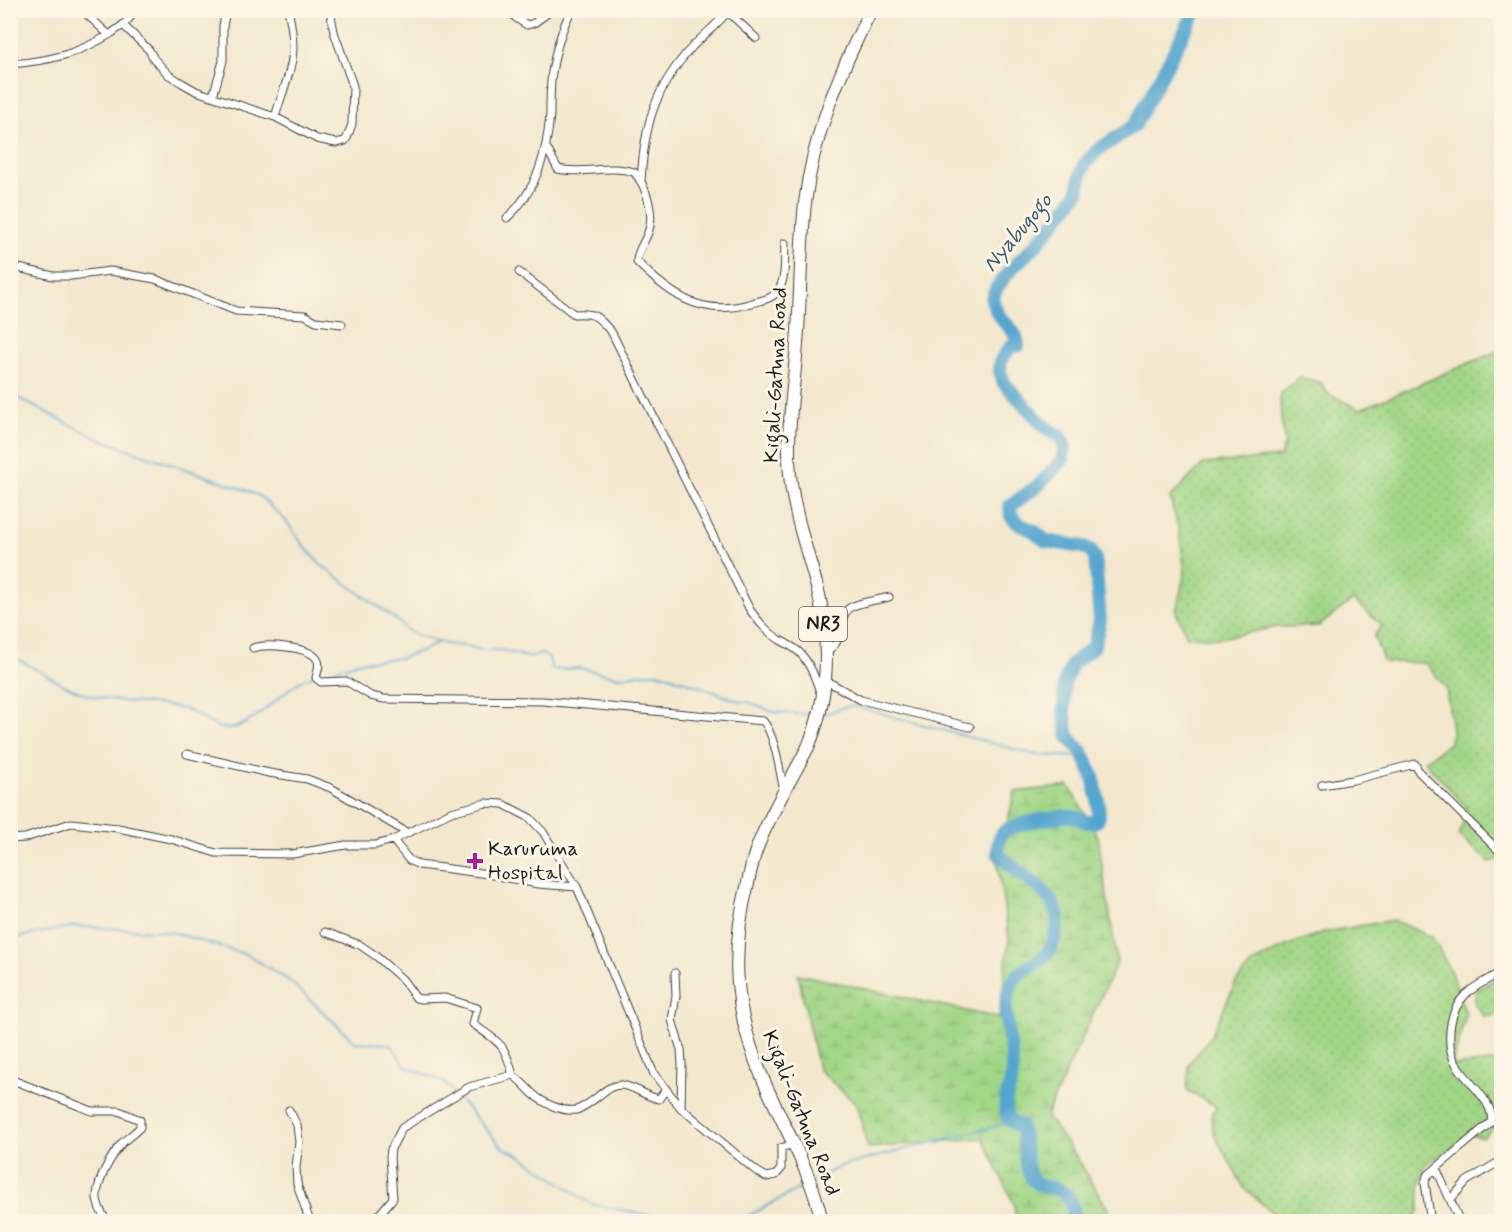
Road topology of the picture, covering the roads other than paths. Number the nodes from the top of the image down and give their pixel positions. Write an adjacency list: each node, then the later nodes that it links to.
1 (82, 10): 12 (street)
2 (135, 10): 11 (street)
3 (226, 10): 15 (street)
4 (288, 10): 16 (street)
5 (330, 10): 16 (street)
6 (510, 10): 7 (street)
7 (552, 10)
8 (571, 10): 17 (street)
9 (871, 10): 26 (highway, Kigali-Gatuna Road / NR3)
10 (728, 11): 13 (street); 18 (street)
11 (124, 26): 12 (street); 15 (street)
12 (109, 35): 14 (street)
13 (756, 38)
14 (10, 64)
15 (213, 96): 16 (street)
16 (275, 117)
17 (546, 147): 18 (street); 19 (street)
18 (641, 182): 20 (street)
19 (507, 218)
20 (785, 243)
21 (10, 267): 23 (street)
22 (519, 273): 28 (street)
23 (342, 324)
24 (889, 597): 26 (street)
25 (253, 648): 32 (street)
26 (826, 651): 27 (highway, Kigali-Gatuna Road / NR3)
27 (825, 680): 28 (highway, Kigali-Gatuna Road / NR3); 29 (street)
28 (822, 700): 32 (highway, Kigali-Gatuna Road / NR3)
29 (970, 727)
30 (187, 754): 33 (street)
31 (1322, 785): 36 (street)
32 (784, 792): 46 (highway, Kigali-Gatuna Road / NR3)
33 (406, 832): 35 (street); 37 (street)
34 (10, 839): 35 (street)
35 (393, 840): 37 (street)
36 (1502, 854)
37 (577, 887): 43 (street)
38 (325, 932): 41 (street)
39 (1502, 971): 48 (street)
40 (675, 973): 44 (street)
41 (513, 1075): 43 (street); 52 (street)
42 (10, 1078): 50 (street)
43 (666, 1089): 44 (street)
44 (681, 1108): 46 (street)
45 (289, 1110): 51 (street)
46 (793, 1144): 53 (highway, Kigali-Gatuna Road / NR3)
47 (1501, 1160): 49 (street)
48 (1436, 1168): 49 (street); 54 (street)
49 (1450, 1199): 55 (street)
50 (107, 1221)
51 (310, 1221)
52 (373, 1221)
53 (822, 1221)
54 (1431, 1221)
55 (1460, 1221)

